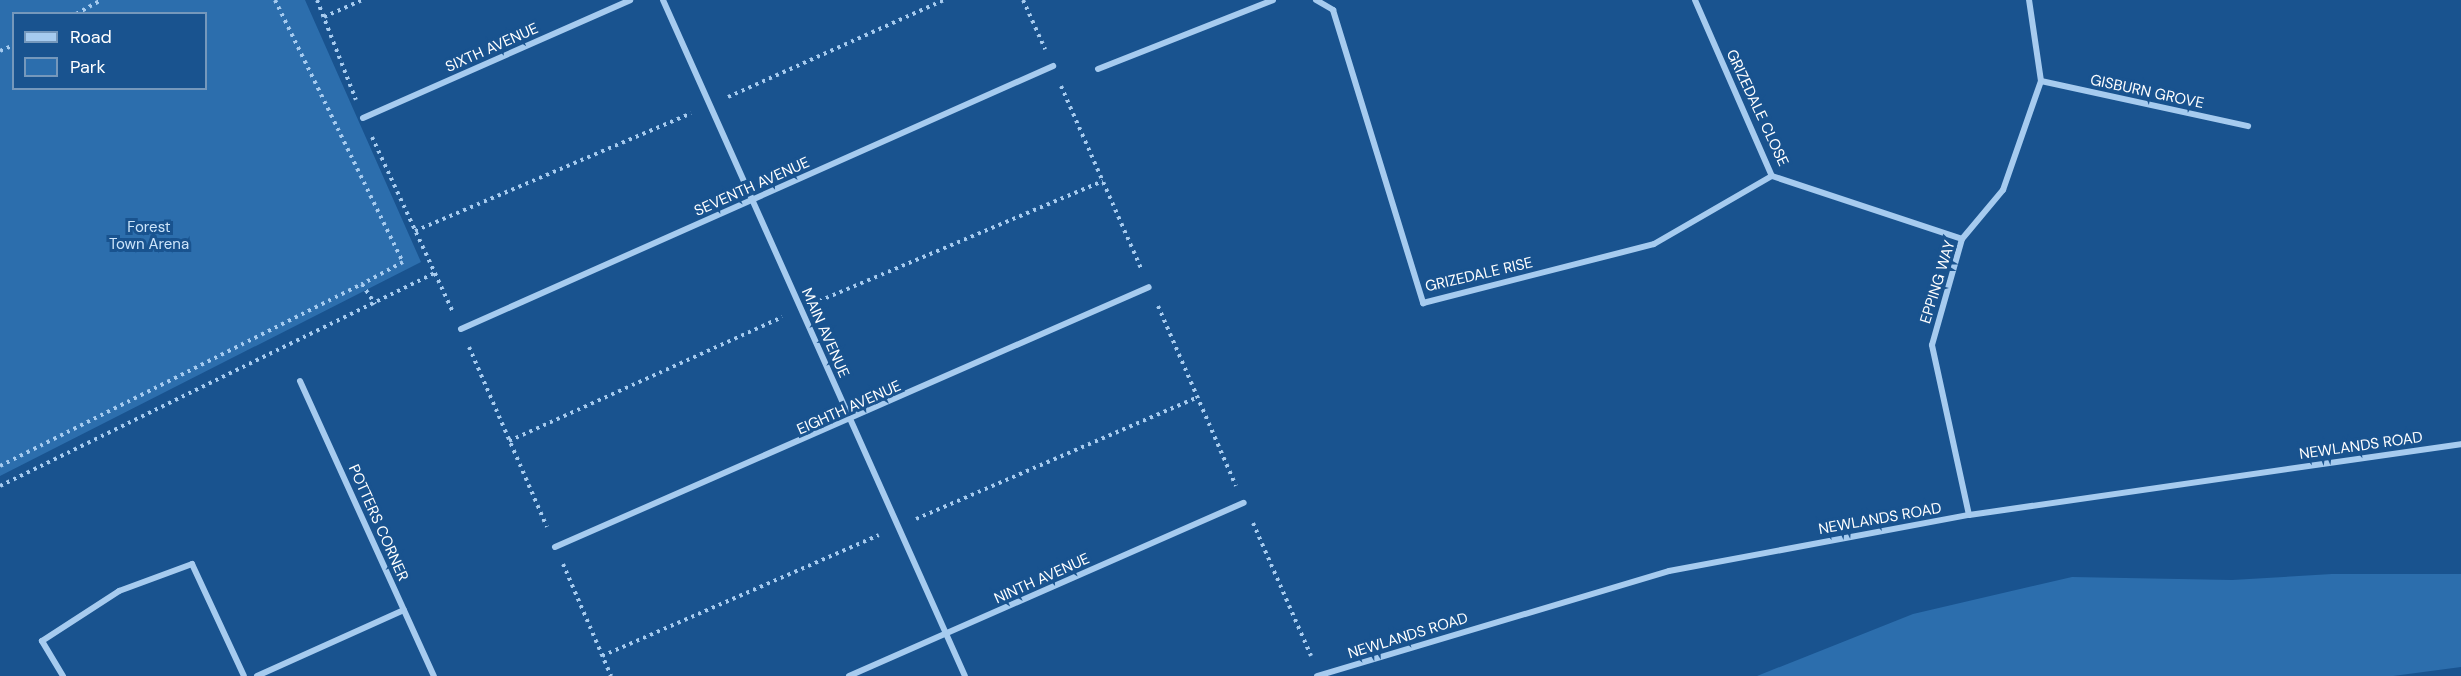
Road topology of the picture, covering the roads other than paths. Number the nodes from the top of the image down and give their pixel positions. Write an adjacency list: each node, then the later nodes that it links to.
1 (630, 0): 10 (street, SIXTH AVENUE)
2 (663, 0): 13 (street, MAIN AVENUE)
3 (1273, 0): 8 (street)
4 (1316, 0): 12 (street, GRIZEDALE RISE)
5 (1695, 0): 12 (street, GRIZEDALE CLOSE)
6 (2029, 0): 9 (street, EPPING WAY)
7 (1053, 66): 13 (street, SEVENTH AVENUE)
8 (1098, 69)
9 (2041, 81): 11 (street, GISBURN GROVE); 14 (street, EPPING WAY)
10 (363, 118)
11 (2248, 126)
12 (1772, 176): 14 (street, GRIZEDALE CLOSE)
13 (753, 200): 16 (street, SEVENTH AVENUE); 18 (street, MAIN AVENUE)
14 (1962, 239): 21 (street, EPPING WAY)
15 (1149, 287): 18 (street, EIGHTH AVENUE)
16 (461, 329)
17 (300, 381): 23 (street, POTTERS CORNER)
18 (851, 421): 22 (street, EIGHTH AVENUE); 24 (street, MAIN AVENUE)
19 (2461, 444): 21 (street, NEWLANDS ROAD)
20 (1244, 503): 24 (street, NINTH AVENUE)
21 (1969, 515): 31 (street, NEWLANDS ROAD)
22 (555, 547)
23 (404, 610): 27 (street); 28 (street, POTTERS CORNER)
24 (946, 634): 29 (street, NINTH AVENUE); 30 (street, MAIN AVENUE)
25 (63, 676): 26 (street)
26 (243, 676)
27 (257, 676)
28 (434, 676)
29 (849, 676)
30 (965, 676)
31 (1318, 676)

